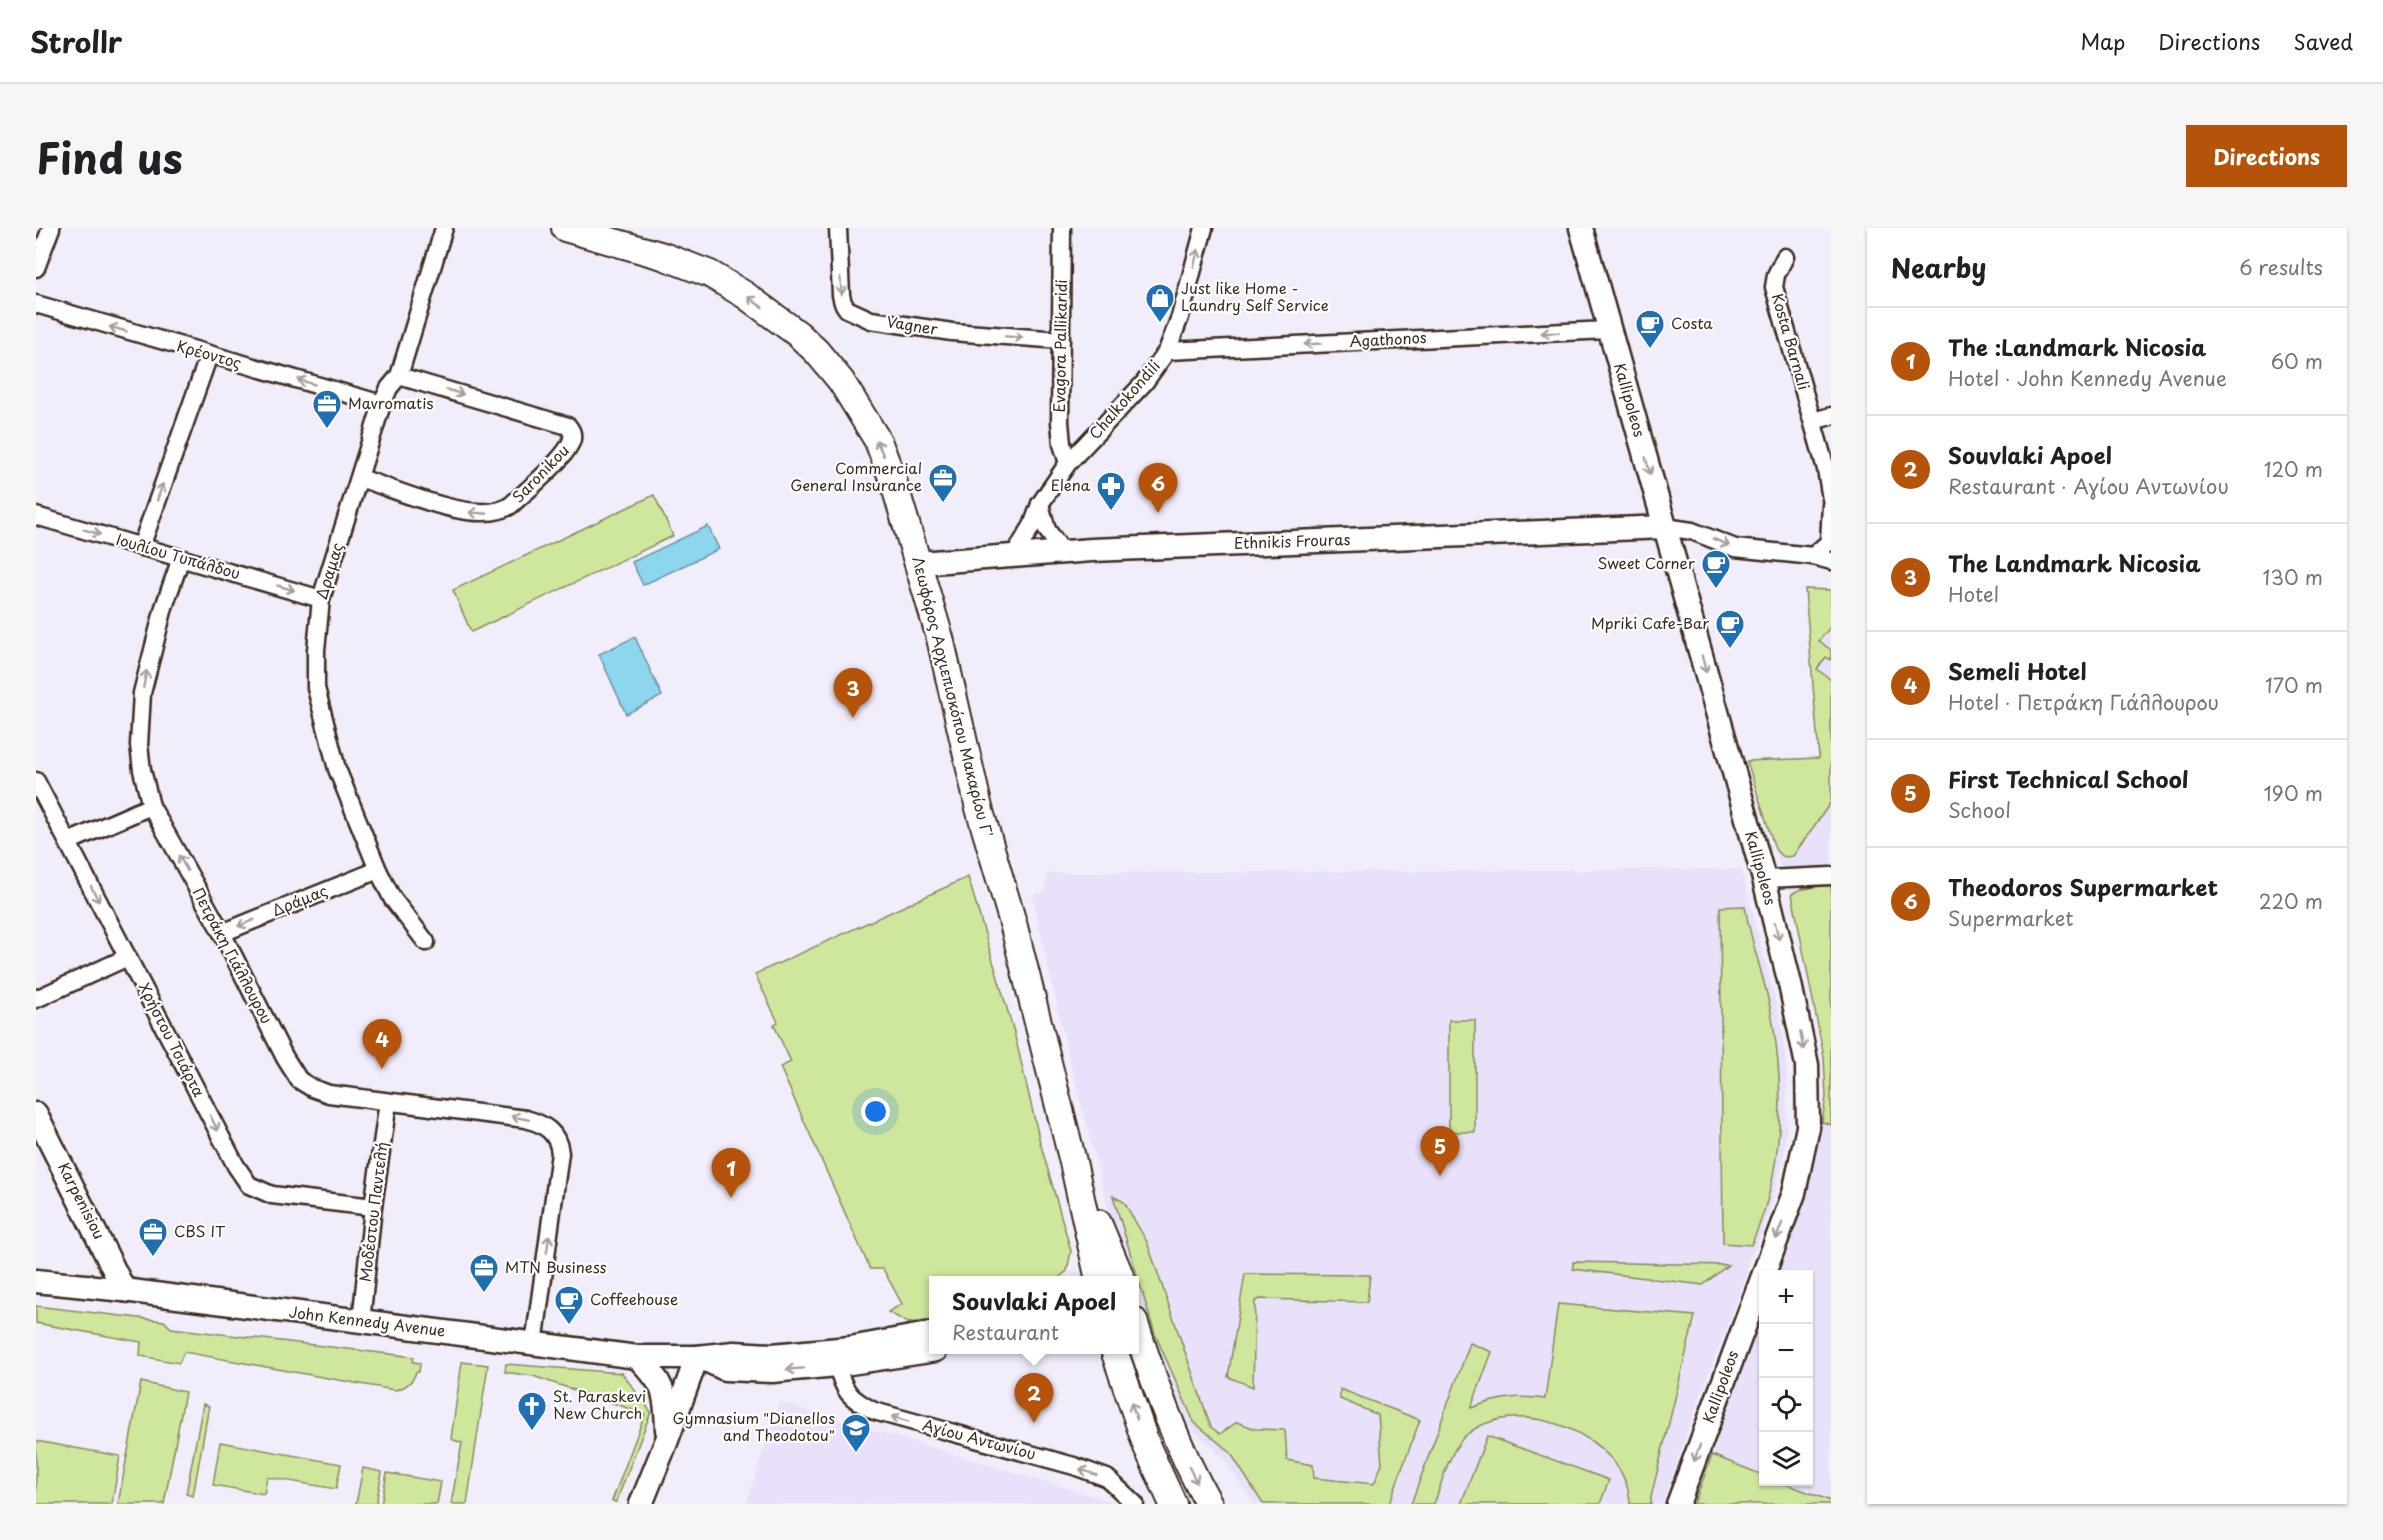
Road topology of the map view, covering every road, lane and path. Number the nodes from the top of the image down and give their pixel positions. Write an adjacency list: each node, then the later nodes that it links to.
1 (51, 228): 9 (street)
2 (444, 228): 15 (street, Δραμας)
3 (565, 228): 32 (main road, Λεωφόρος Αρχιεπισκόπου Μακαρίου Γ', one-way to 3)
4 (838, 228): 12 (street, Vagner, one-way to 12)
5 (1062, 228): 12 (street, Evagora Pallikaridi)
6 (1204, 228): 13 (street, Chalkokondili, one-way to 6)
7 (1581, 228): 11 (main road, Kallipoleos)
8 (1785, 257): 18 (street, Kosta Barnali)
9 (36, 268)
10 (36, 304): 14 (street, Κρέοντος, one-way to 10)
11 (1608, 330): 13 (street, Agathonos, one-way to 13); 25 (main road, Kallipoleos, one-way to 25)
12 (1061, 340): 19 (street, Evagora Pallikaridi)
13 (1167, 351): 19 (street, Chalkokondili)
14 (209, 356): 16 (street, Κρέοντος, one-way to 14); 26 (street, one-way to 14)
15 (399, 376): 16 (street, Δραμας); 20 (street, Saronikou, one-way to 20)
16 (382, 404): 20 (street, Δραμας)
17 (1831, 416): 18 (street)
18 (1813, 421): 21 (street, Kosta Barnali)
19 (1068, 463): 22 (street, Chalkokondili)
20 (360, 478): 33 (street, Δραμας)
21 (1831, 499)
22 (1040, 504): 27 (street); 28 (street, Chalkokondili)
23 (1831, 505): 29 (street)
24 (36, 516): 26 (street, Ιουλίου Τυπάλδου, one-way to 26)
25 (1665, 527): 27 (main road, Ethnikis Frouras); 29 (street, one-way to 29); 39 (main road, Kallipoleos, one-way to 39)
26 (141, 547): 30 (street, Ιουλίου Τυπάλδου)
27 (1062, 552): 28 (main road, Ethnikis Frouras)
28 (1014, 555): 32 (main road, Ethnikis Frouras)
29 (1813, 556): 31 (street)
30 (181, 558): 33 (street, Ιουλίου Τυπάλδου, one-way to 33); 35 (street, Πετράκη Γιάλλουρου, one-way to 30)
31 (1831, 561)
32 (919, 563): 46 (main road, Λεωφόρος Αρχιεπισκόπου Μακαρίου Γ')
33 (321, 599): 37 (street, Δραμας)
34 (36, 781): 36 (street, Χρήστου Τσιάρτα)
35 (151, 806): 36 (street); 40 (street, Πετράκη Γιάλλουρου, one-way to 35)
36 (68, 842): 42 (street, Χρήστου Τσιάρτα, one-way to 42)
37 (378, 870): 40 (street, Δράμας, one-way to 40); 41 (street, Δραμας)
38 (1831, 876): 39 (street)
39 (1764, 879): 66 (main road, Kallipoleos, one-way to 66)
40 (222, 933): 44 (street, Πετράκη Γιάλλουρου)
41 (426, 942)
42 (128, 957): 43 (street); 47 (street, Χρήστου Τσιάρτα, one-way to 47)
43 (36, 999)
44 (388, 1102): 47 (street, Μοδέστου Παντελή); 55 (street, Πετράκη Γιάλλουρου, one-way to 44)
45 (36, 1114): 51 (main road, Karpenisiou)
46 (1073, 1162): 48 (main road, Λεωφόρος Αρχιεπισκόπου Μακαρίου Γ'); 49 (main road, Λεωφόρος Αρχιεπισκόπου Μακαρίου Γ')
47 (373, 1207): 52 (street, Μοδέστου Παντελή)
48 (1098, 1276)
49 (1120, 1276)
50 (36, 1281): 51 (main road, John Kennedy Avenue)
51 (124, 1290): 52 (main road, John Kennedy Avenue)
52 (361, 1322): 55 (main road, John Kennedy Avenue)
53 (929, 1334): 59 (main road, John Kennedy Avenue)
54 (1139, 1336): 65 (main road, one-way to 65)
55 (534, 1344): 58 (main road, John Kennedy Avenue)
56 (929, 1351): 60 (main road, John Kennedy Avenue)
57 (1115, 1354): 64 (main road, one-way to 57)
58 (637, 1357): 59 (main road, John Kennedy Avenue); 61 (main road)
59 (697, 1357): 60 (main road, John Kennedy Avenue, one-way to 59); 61 (main road)
60 (837, 1365): 63 (street, Αγίου Αντωνίου, one-way to 60)
61 (667, 1440): 62 (main road)
62 (641, 1504)
63 (1135, 1504)
64 (1173, 1504)
65 (1209, 1504)
66 (1678, 1504)

